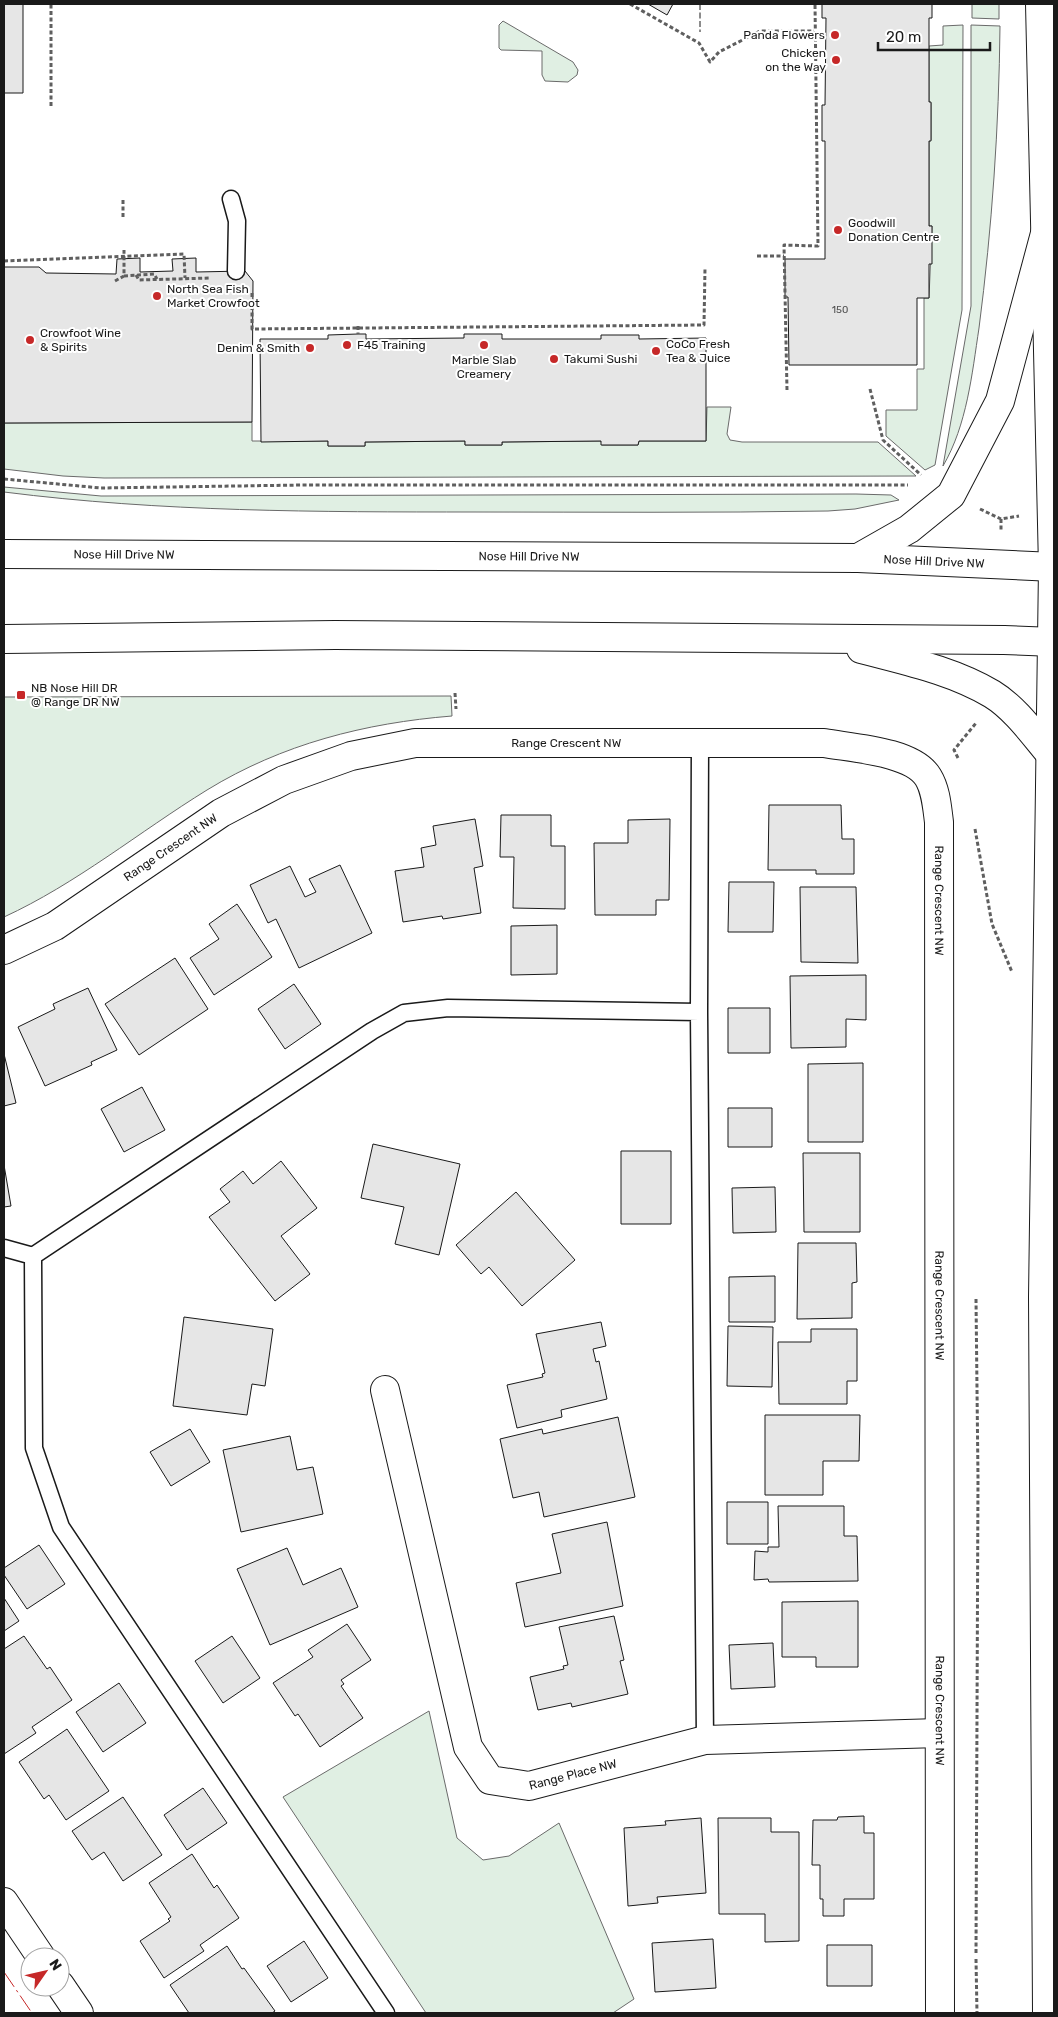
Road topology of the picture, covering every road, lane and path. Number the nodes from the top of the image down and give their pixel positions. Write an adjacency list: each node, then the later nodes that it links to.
1 (51, 4): 6 (path)
2 (630, 4): 5 (path)
3 (815, 4): 5 (path)
4 (1040, 4): 10 (main road)
5 (814, 31): 14 (path)
6 (51, 106)
7 (123, 200): 9 (path)
8 (231, 200): 17 (lane)
9 (123, 218)
10 (1046, 226): 35 (main road); 36 (main road)
11 (124, 250): 12 (path)
12 (124, 256): 15 (path); 18 (path); 19 (path)
13 (757, 256): 14 (path)
14 (784, 256): 26 (path)
15 (4, 262)
16 (705, 268): 23 (path)
17 (236, 271)
18 (124, 276): 19 (path); 21 (path)
19 (185, 278): 20 (path)
20 (214, 278)
21 (115, 281)
22 (252, 285): 23 (path)
23 (358, 326): 24 (path)
24 (358, 334)
25 (870, 389): 27 (path)
26 (787, 390)
27 (922, 476)
28 (4, 479): 29 (path)
29 (913, 484)
30 (1022, 516): 31 (path)
31 (1002, 534)
32 (4, 544): 34 (main road)
33 (4, 554): 34 (main road, Nose Hill Drive NW)
34 (34, 554): 35 (main road, Nose Hill Drive NW)
35 (858, 558): 36 (main road, Nose Hill Drive NW)
36 (1054, 567): 39 (main road)
37 (4, 638): 38 (main road)
38 (823, 639): 39 (main road); 44 (main road)
39 (1053, 642): 44 (main road)
40 (455, 693): 42 (path)
41 (981, 716): 45 (path)
42 (456, 718)
43 (700, 743): 47 (main road, Range Crescent NW); 49 (lane); 53 (main road, Range Crescent NW)
44 (1051, 755): 61 (main road)
45 (963, 766)
46 (973, 820): 48 (path)
47 (4, 950)
48 (1014, 975)
49 (699, 1012): 51 (lane); 54 (lane)
50 (4, 1248): 51 (lane)
51 (33, 1256): 59 (lane)
52 (385, 1390): 54 (main road, Range Place NW)
53 (939, 1733): 54 (main road, Range Place NW); 60 (main road, Range Crescent NW)
54 (705, 1740)
55 (4, 1902): 56 (main road)
56 (34, 1947)
57 (68, 1997): 58 (main road)
58 (79, 2013)
59 (386, 2013)
60 (940, 2013)
61 (1047, 2013)

